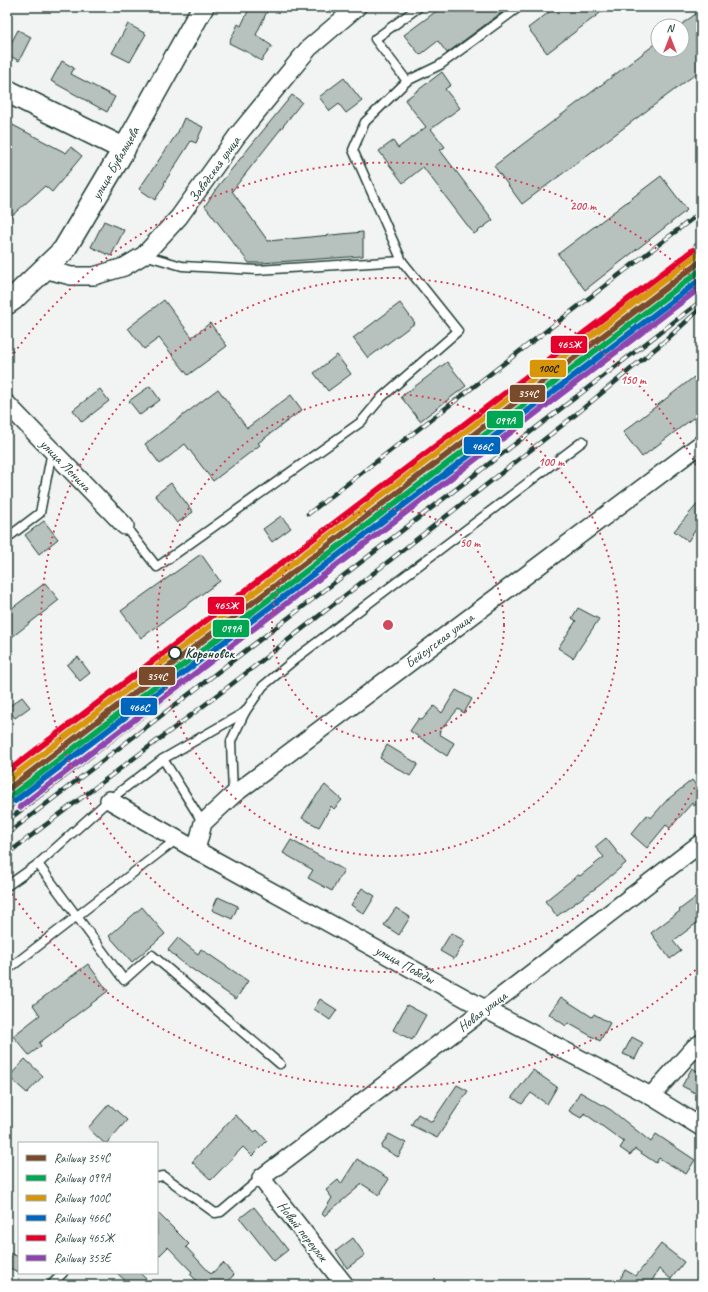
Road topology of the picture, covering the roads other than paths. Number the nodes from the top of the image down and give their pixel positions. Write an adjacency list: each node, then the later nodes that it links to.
1 (203, 7): 7 (street, улица Бувальцева)
2 (357, 7): 8 (street, Заводская улица)
3 (419, 7): 5 (lane)
4 (519, 7): 5 (lane)
5 (408, 81): 9 (lane)
6 (7, 90): 7 (main road)
7 (124, 149): 10 (main road, улица Бувальцева)
8 (144, 255): 9 (lane); 10 (street, Заводская улица)
9 (402, 261): 16 (lane)
10 (44, 269): 11 (main road, улица Бувальцева)
11 (9, 299)
12 (7, 404): 15 (street, улица Ленина)
13 (583, 441): 18 (lane)
14 (701, 444): 20 (street, Бейсугская улица)
15 (52, 450): 16 (street, улица Ленина); 17 (lane)
16 (125, 526)
17 (7, 538)
18 (245, 712): 19 (lane); 20 (lane)
19 (163, 759): 21 (lane); 22 (lane)
20 (233, 795): 22 (street, Бейсугская улица)
21 (109, 800): 23 (street, улица Победы); 26 (lane)
22 (202, 823): 25 (street)
23 (177, 839): 25 (street, улица Победы); 28 (lane)
24 (701, 842): 30 (street, Новая улица)
25 (196, 850): 30 (street, улица Победы)
26 (38, 864): 27 (lane); 28 (lane)
27 (7, 886)
28 (77, 918): 29 (lane); 32 (lane)
29 (7, 970)
30 (485, 1009): 33 (street, улица Победы); 36 (street, Новая улица)
31 (701, 1043): 33 (street)
32 (280, 1064)
33 (651, 1096): 34 (street, улица Победы)
34 (701, 1128)
35 (158, 1177): 36 (lane)
36 (260, 1178): 39 (street, Новый переулок)
37 (62, 1274): 38 (lane)
38 (52, 1285)
39 (345, 1285)

